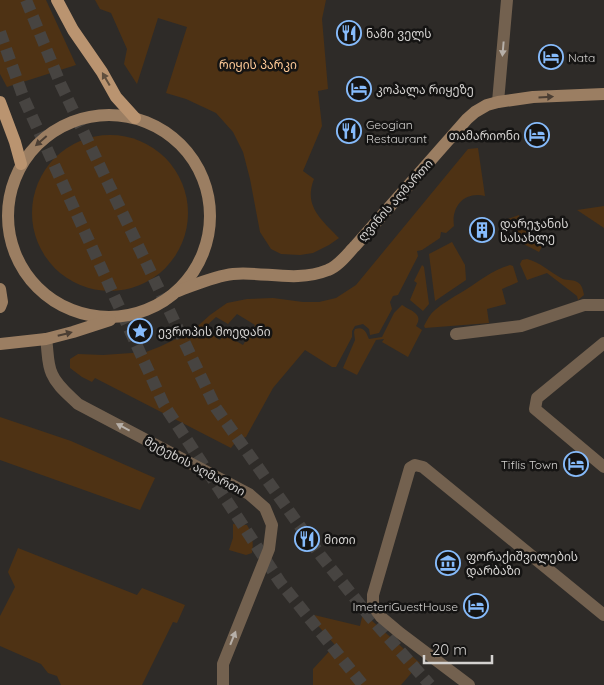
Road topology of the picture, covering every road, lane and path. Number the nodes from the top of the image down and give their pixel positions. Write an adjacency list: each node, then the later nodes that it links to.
1 (57, 0): 6 (main road, one-way to 1)
2 (507, 0): 5 (street, one-way to 5)
3 (604, 94): 5 (main road, ღვინის აღმართი, one-way to 3)
4 (0, 102): 7 (main road)
5 (498, 102): 11 (main road, ღვინის აღმართი)
6 (135, 118): 7 (main road, one-way to 7); 11 (main road)
7 (21, 164): 8 (main road)
8 (11, 186): 9 (main road); 14 (main road)
9 (0, 198)
10 (0, 289): 13 (main road)
11 (178, 291): 14 (main road)
12 (604, 305): 15 (street)
13 (0, 307)
14 (120, 317): 16 (main road, one-way to 14)
15 (456, 334)
16 (46, 339): 17 (main road); 21 (street, მეტეხის აღმართი, one-way to 16)
17 (0, 344)
18 (604, 344): 19 (street)
19 (604, 467)
20 (604, 615): 22 (street)
21 (223, 685)
22 (469, 685)

